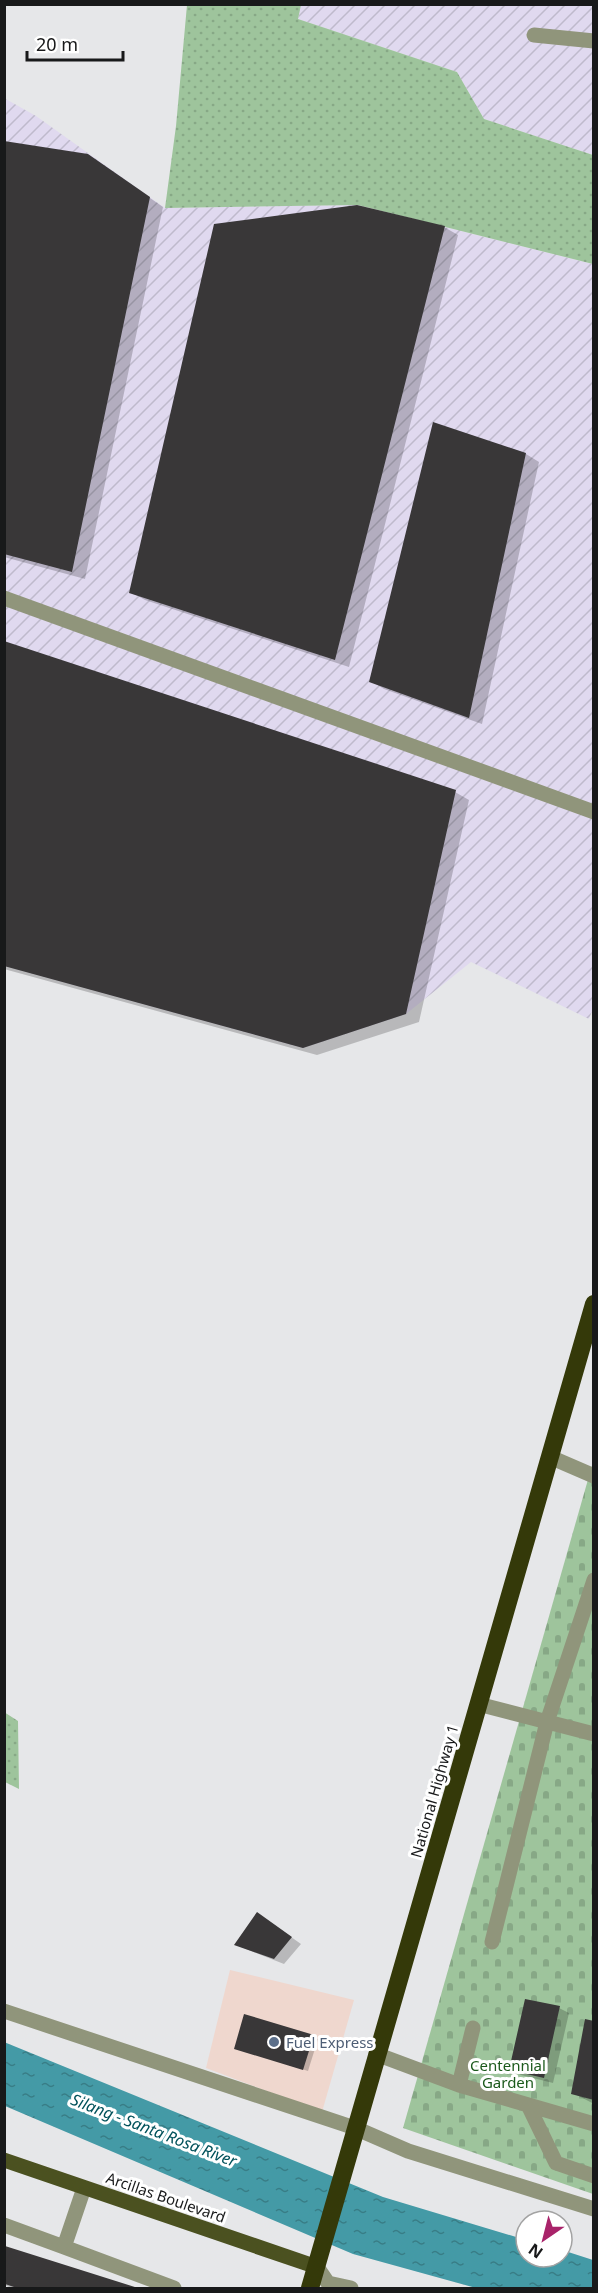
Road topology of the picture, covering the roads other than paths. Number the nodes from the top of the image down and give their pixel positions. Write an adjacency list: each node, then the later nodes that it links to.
1 (534, 34): 2 (street)
2 (594, 41)
3 (4, 598): 4 (street)
4 (594, 812)
5 (594, 1305): 6 (highway, National Highway 1)
6 (550, 1456): 7 (street); 9 (highway, National Highway 1)
7 (594, 1476)
8 (594, 1580): 10 (street)
9 (478, 1704): 10 (street); 15 (highway, National Highway 1)
10 (547, 1722): 11 (street); 12 (street)
11 (594, 1734)
12 (492, 1942)
13 (4, 2010): 19 (street)
14 (472, 2028): 16 (street)
15 (376, 2055): 16 (street); 19 (highway, National Highway 1)
16 (459, 2085): 17 (street)
17 (528, 2105): 18 (street); 21 (street)
18 (594, 2124)
19 (354, 2132): 23 (street); 26 (highway, National Highway 1)
20 (4, 2160): 22 (main road, Arcillas Boulevard)
21 (594, 2176)
22 (84, 2188): 25 (street); 26 (main road, Arcillas Boulevard)
23 (594, 2209)
24 (4, 2224): 25 (street)
25 (64, 2247): 28 (street)
26 (317, 2267): 27 (street); 29 (highway, National Highway 1)
27 (324, 2286): 30 (street)
28 (174, 2289)
29 (310, 2289)
30 (351, 2289)

